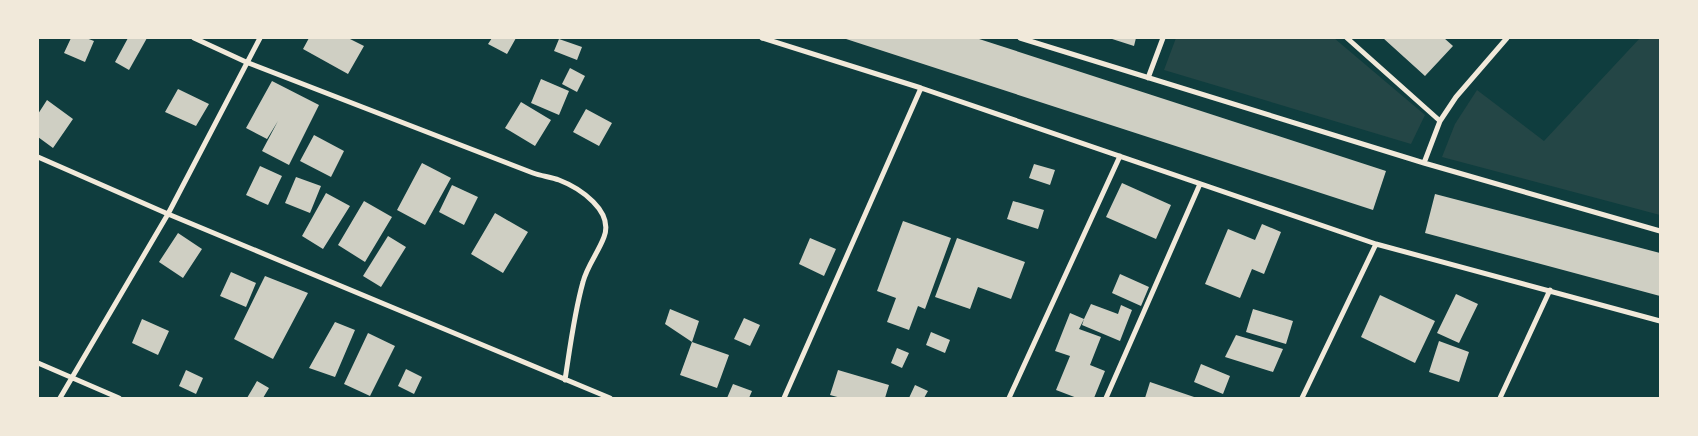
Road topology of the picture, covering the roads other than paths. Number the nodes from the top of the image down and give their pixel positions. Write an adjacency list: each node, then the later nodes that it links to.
1 (194, 38): 8 (street)
2 (260, 38): 8 (street)
3 (762, 38): 10 (street)
4 (1020, 38): 9 (street)
5 (1163, 38): 9 (street)
6 (1347, 38): 11 (street)
7 (1507, 38): 11 (street)
8 (246, 62): 16 (street); 23 (street)
9 (1148, 78): 14 (street)
10 (921, 88): 12 (street); 27 (street)
11 (1440, 122): 14 (street)
12 (1120, 156): 15 (street); 28 (street)
13 (38, 157): 16 (street)
14 (1424, 163): 17 (street)
15 (1200, 184): 18 (street); 29 (street)
16 (168, 214): 22 (street); 23 (street)
17 (1660, 231)
18 (1376, 244): 19 (street); 30 (street)
19 (1550, 290): 20 (street); 31 (street)
20 (1660, 321)
21 (38, 363): 22 (street)
22 (71, 378): 24 (street); 25 (street)
23 (565, 380): 26 (street)
24 (60, 398)
25 (119, 398)
26 (610, 398)
27 (784, 398)
28 (1009, 398)
29 (1106, 398)
30 (1302, 398)
31 (1500, 398)

